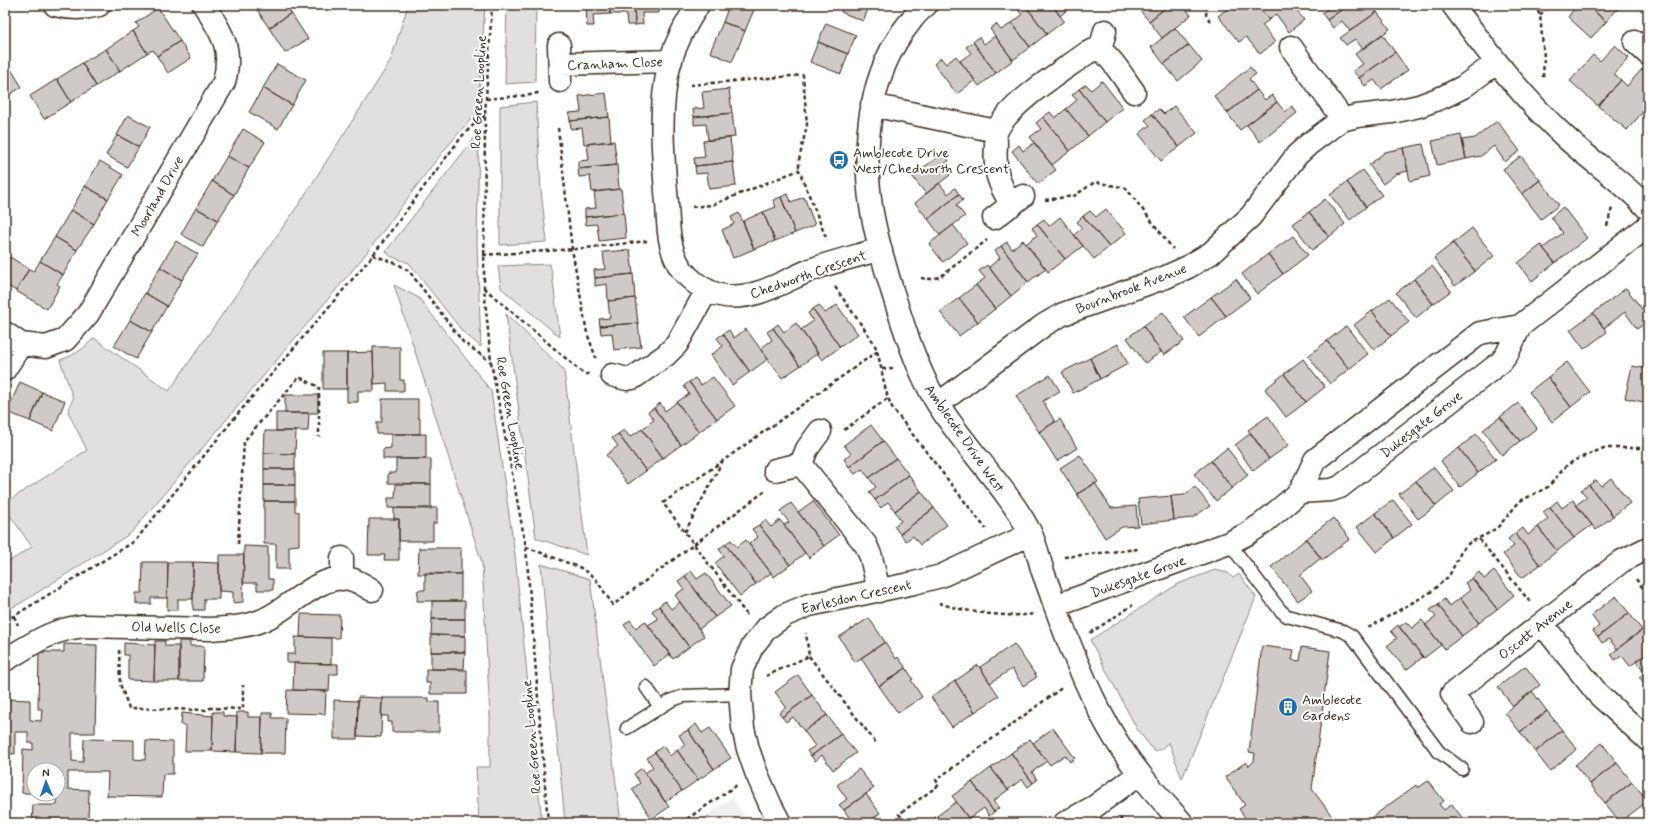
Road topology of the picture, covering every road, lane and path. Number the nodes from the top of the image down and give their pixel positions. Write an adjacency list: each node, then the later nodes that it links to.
1 (54, 5): 2 (street)
2 (99, 5)
3 (204, 5): 45 (street, Moorland Drive)
4 (492, 5): 19 (path, Roe Green Loopline)
5 (698, 5): 14 (street, Chedworth Crescent)
6 (926, 5): 20 (street, Amblecote Drive West)
7 (1207, 5): 12 (path)
8 (1453, 5): 16 (street)
9 (1534, 5): 11 (path)
10 (1549, 5): 11 (path)
11 (1540, 15): 21 (path)
12 (1210, 21)
13 (1290, 48): 23 (street)
14 (671, 61): 15 (street, Cranham Close); 17 (street, Chedworth Crescent)
15 (560, 63): 19 (path)
16 (1496, 63): 21 (street); 23 (street, Bournbrook Avenue)
17 (666, 87): 26 (path); 30 (street, Chedworth Crescent)
18 (1134, 92): 25 (street)
19 (486, 99): 22 (path, Roe Green Loopline)
20 (872, 105): 25 (street); 36 (street, Amblecote Drive West)
21 (1537, 110): 27 (street)
22 (485, 114): 37 (path); 38 (path, Roe Green Loopline)
23 (1343, 120): 40 (street, Bournbrook Avenue)
24 (558, 128): 35 (path)
25 (996, 131): 28 (street)
26 (799, 170): 30 (path); 39 (path)
27 (1618, 182): 29 (street); 33 (path)
28 (1018, 200): 31 (street); 40 (path)
29 (1648, 209)
30 (667, 210): 34 (street, Chedworth Crescent)
31 (994, 218): 41 (path)
32 (1648, 226): 44 (street, Dukesgate Grove)
33 (1607, 227)
34 (670, 239): 35 (path); 43 (street, Chedworth Crescent)
35 (572, 249): 38 (path); 49 (path)
36 (880, 249): 39 (street, Chedworth Crescent); 51 (street, Amblecote Drive West)
37 (373, 255): 47 (path); 75 (path)
38 (483, 255): 42 (path, Roe Green Loopline)
39 (829, 264): 43 (street, Chedworth Crescent); 46 (path)
40 (1188, 267): 51 (street, Bournbrook Avenue)
41 (921, 278)
42 (484, 288): 47 (path, Roe Green Loopline); 49 (path)
43 (707, 290): 49 (street)
44 (1520, 326): 58 (street, Dukesgate Grove); 58 (street, Dukesgate Grove)
45 (13, 338): 48 (street, Moorland Drive)
46 (878, 350): 50 (path); 55 (path)
47 (491, 362): 65 (path, Roe Green Loopline)
48 (5, 369)
49 (607, 375)
50 (888, 398): 52 (path); 66 (path)
51 (938, 404): 60 (street, Amblecote Drive West)
52 (820, 431): 56 (street)
53 (319, 437): 63 (path)
54 (1648, 448): 61 (path)
55 (724, 460): 59 (path); 59 (path)
56 (801, 464): 57 (street); 72 (street)
57 (775, 470): 64 (path)
58 (1300, 492): 62 (street, Dukesgate Grove)
59 (685, 532): 64 (path)
60 (1031, 534): 66 (street, Earlesdon Crescent); 69 (street, Amblecote Drive West)
61 (1479, 539): 76 (path); 78 (path)
62 (1229, 543): 74 (street, Dukesgate Grove); 91 (lane)
63 (238, 544)
64 (695, 545): 65 (path); 79 (path)
65 (526, 547): 94 (path, Roe Green Loopline)
66 (1001, 548): 70 (street, Earlesdon Crescent)
67 (1145, 548): 69 (path)
68 (1648, 548): 76 (street, Oscott Avenue)
69 (1039, 560): 74 (street, Amblecote Drive West)
70 (914, 583): 72 (street, Earlesdon Crescent); 74 (path)
71 (372, 590): 77 (street, Old Wells Close)
72 (879, 591): 73 (street, Earlesdon Crescent)
73 (802, 608): 79 (street, Earlesdon Crescent); 80 (path)
74 (1056, 608): 82 (street, Amblecote Drive West)
75 (5, 620)
76 (1544, 623): 87 (street, Oscott Avenue); 89 (street)
77 (119, 626): 81 (street, Old Wells Close); 83 (path)
78 (1365, 630)
79 (762, 635): 85 (street, Earlesdon Crescent)
80 (809, 656): 85 (path); 90 (path)
81 (5, 660)
82 (1082, 673): 93 (street, Amblecote Drive West); 97 (path)
83 (243, 685)
84 (646, 687): 86 (lane)
85 (740, 692): 86 (lane); 92 (street, Earlesdon Crescent)
86 (660, 707): 88 (lane)
87 (1472, 722)
88 (627, 728)
89 (1648, 740)
90 (876, 742)
91 (1462, 769)
92 (756, 772): 95 (path); 96 (street, Earlesdon Crescent)
93 (1140, 774): 98 (street); 99 (street, Amblecote Drive West)
94 (548, 823)
95 (681, 823)
96 (780, 823)
97 (906, 823)
98 (1065, 823)
99 (1182, 823)

